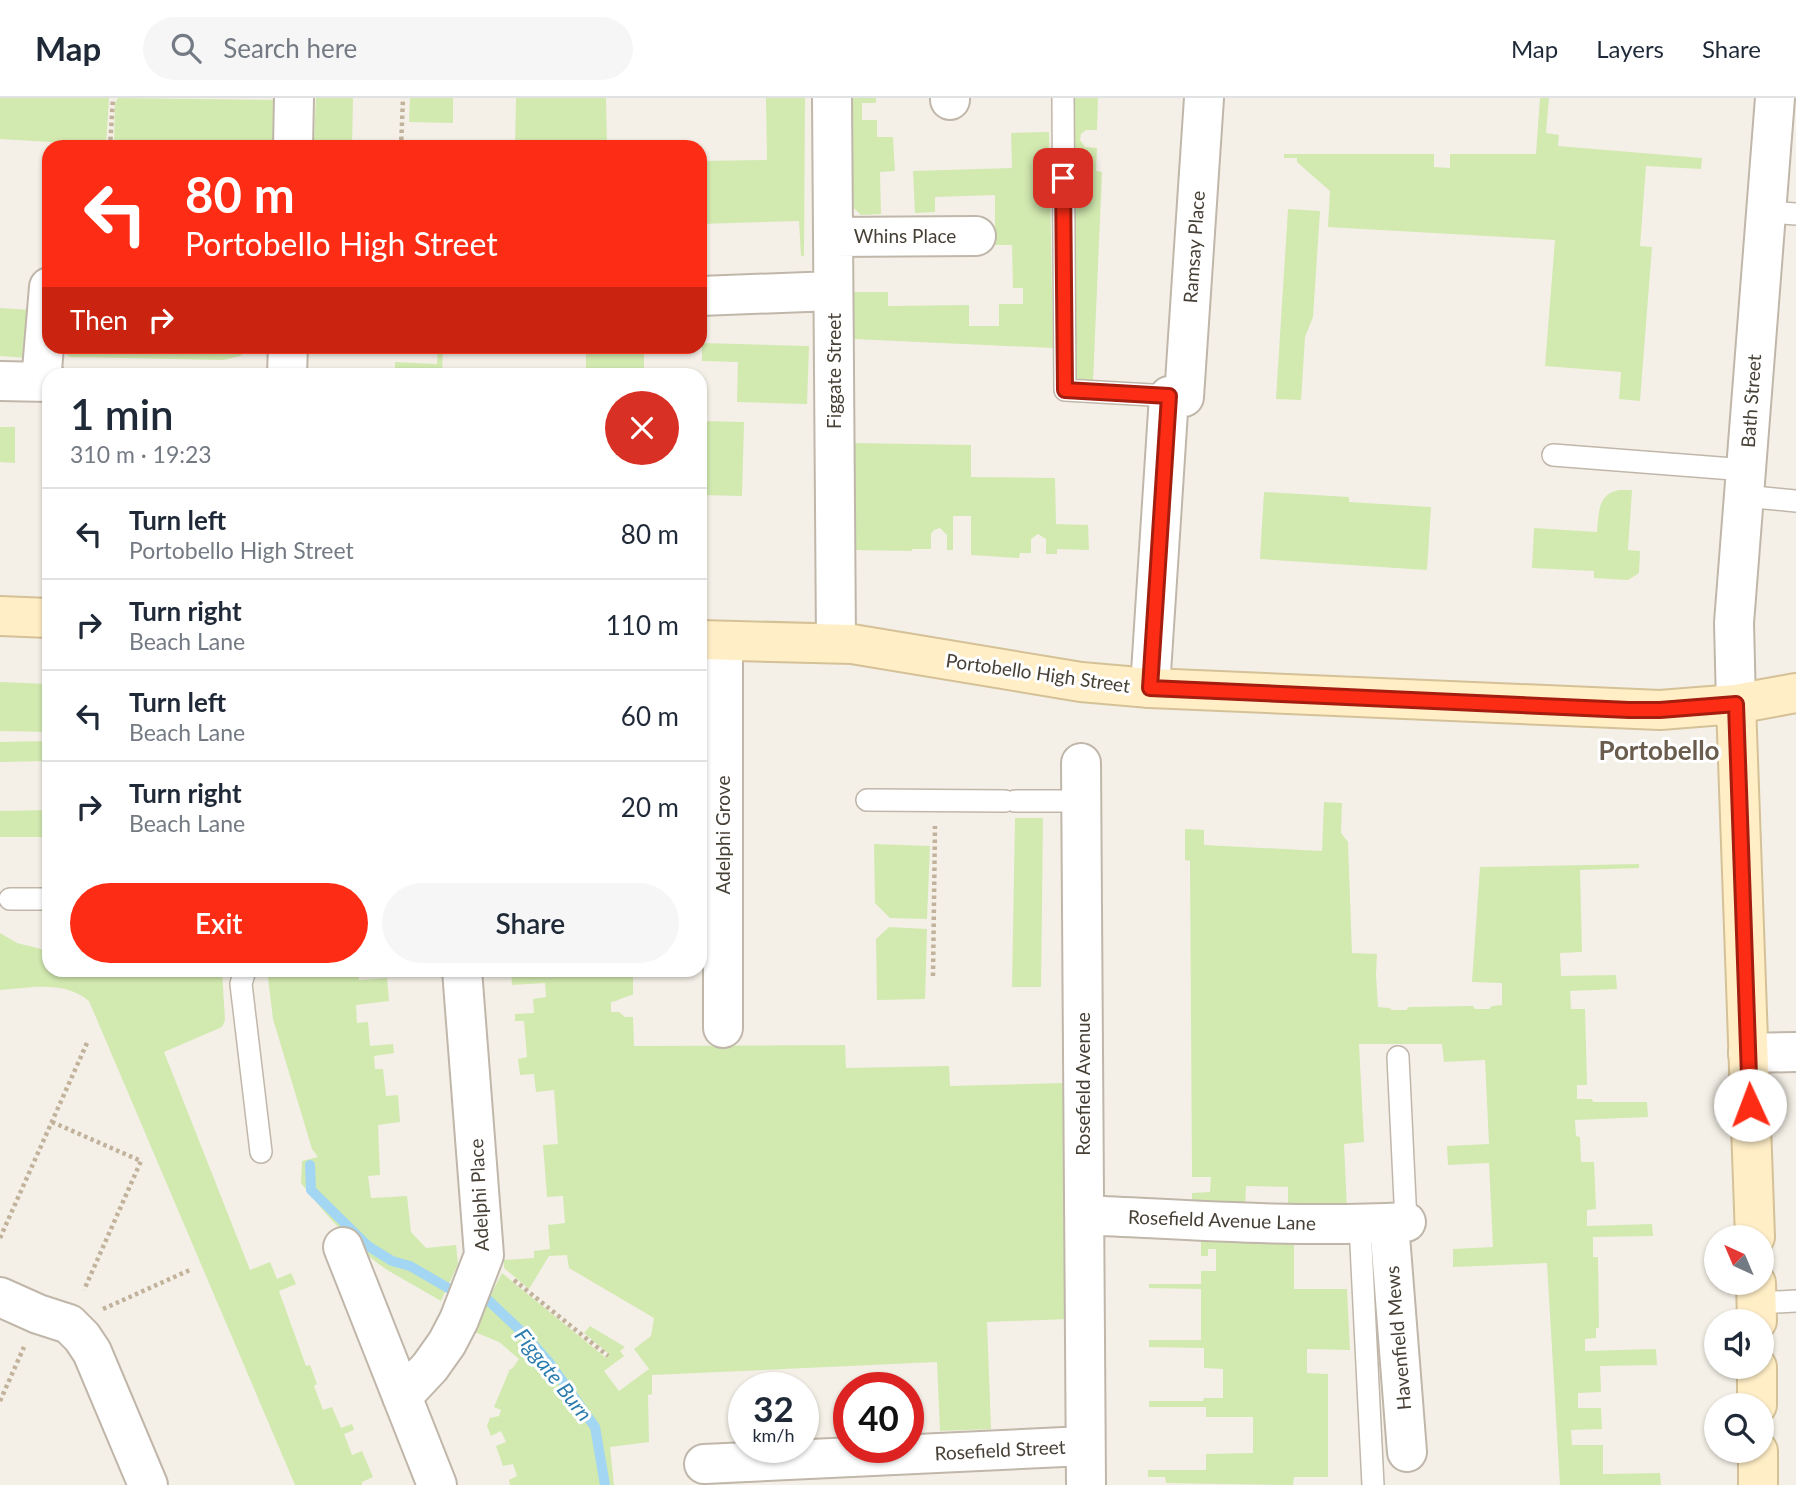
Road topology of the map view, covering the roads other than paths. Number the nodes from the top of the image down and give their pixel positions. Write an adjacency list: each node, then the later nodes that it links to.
1 (294, 98): 6 (street)
2 (832, 98): 9 (street, Figgate Street)
3 (1063, 98): 14 (lane)
4 (1204, 98): 14 (street, Ramsay Place)
5 (1775, 98): 7 (street, Bath Street)
6 (293, 140)
7 (1781, 213): 16 (street, Bath Street)
8 (976, 236): 9 (street, Whins Place)
9 (833, 237): 10 (street, Figgate Street)
10 (834, 291): 11 (street); 21 (street, Figgate Street)
11 (707, 296)
12 (0, 382): 13 (street)
13 (42, 382)
14 (1177, 396): 22 (street, Ramsay Place)
15 (1553, 455): 16 (lane)
16 (1745, 483): 17 (lane); 24 (street, Bath Street)
17 (1796, 501)
18 (0, 616): 19 (main road)
19 (42, 618)
20 (711, 641): 21 (main road, Portobello High Street); 32 (street, Adelphi Grove)
21 (836, 643): 22 (main road, Portobello High Street)
22 (1150, 688): 24 (main road, Portobello High Street)
23 (1796, 693): 24 (main road, Portobello High Street)
24 (1736, 704): 34 (main road)
25 (1081, 764): 27 (street, Rosefield Avenue)
26 (867, 800): 27 (lane)
27 (1081, 801): 37 (street, Rosefield Avenue)
28 (10, 899): 29 (lane)
29 (42, 899)
30 (243, 977): 36 (lane)
31 (462, 977): 44 (street, Adelphi Place)
32 (723, 1028)
33 (1796, 1052): 34 (street)
34 (1748, 1053): 39 (main road)
35 (1398, 1057): 38 (lane)
36 (261, 1152)
37 (1084, 1215): 38 (street, Rosefield Avenue Lane); 45 (street, Rosefield Avenue)
38 (1385, 1223): 46 (street, Havenfield Mews); 52 (lane)
39 (1755, 1225)
40 (343, 1247): 44 (street)
41 (0, 1297): 49 (street)
42 (1796, 1301): 43 (lane)
43 (1757, 1302)
44 (402, 1397): 50 (street)
45 (1085, 1446): 48 (street, Rosefield Street); 51 (street, Rosefield Avenue)
46 (1407, 1452)
47 (1758, 1463): 53 (main road)
48 (704, 1464)
49 (148, 1485)
50 (437, 1485)
51 (1086, 1485)
52 (1373, 1485)
53 (1758, 1485)

